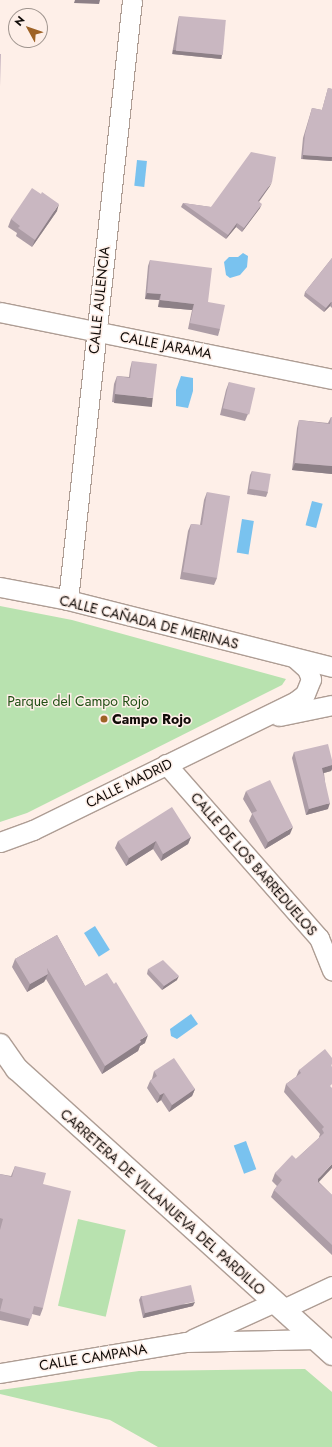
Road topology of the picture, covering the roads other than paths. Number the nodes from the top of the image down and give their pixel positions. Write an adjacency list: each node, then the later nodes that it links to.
1 (132, 0): 3 (street, CALLE AULENCIA)
2 (0, 312): 3 (street, CALLE JARAMA)
3 (95, 331): 4 (street, CALLE JARAMA); 6 (street, CALLE AULENCIA)
4 (332, 379)
5 (0, 588): 6 (street, CALLE CAÑADA DE MERINAS)
6 (68, 600): 7 (street, CALLE CAÑADA DE MERINAS)
7 (296, 659): 8 (street, CALLE CAÑADA DE MERINAS); 10 (street, CALLE MADRID)
8 (332, 667)
9 (332, 705): 10 (street, CALLE MADRID)
10 (256, 721): 11 (street, CALLE MADRID)
11 (166, 764): 12 (street, CALLE MADRID); 13 (street, CALLE DE LOS BARREDUELOS)
12 (0, 842)
13 (332, 970)
14 (0, 1045): 16 (street, CARRETERA DE VILLANUEVA DEL PARDILLO)
15 (332, 1286): 16 (street)
16 (279, 1306): 17 (street); 18 (street, CARRETERA DE VILLANUEVA DEL PARDILLO)
17 (186, 1342): 18 (street); 19 (street, CALLE CAMPANA)
18 (324, 1346)
19 (0, 1372)

